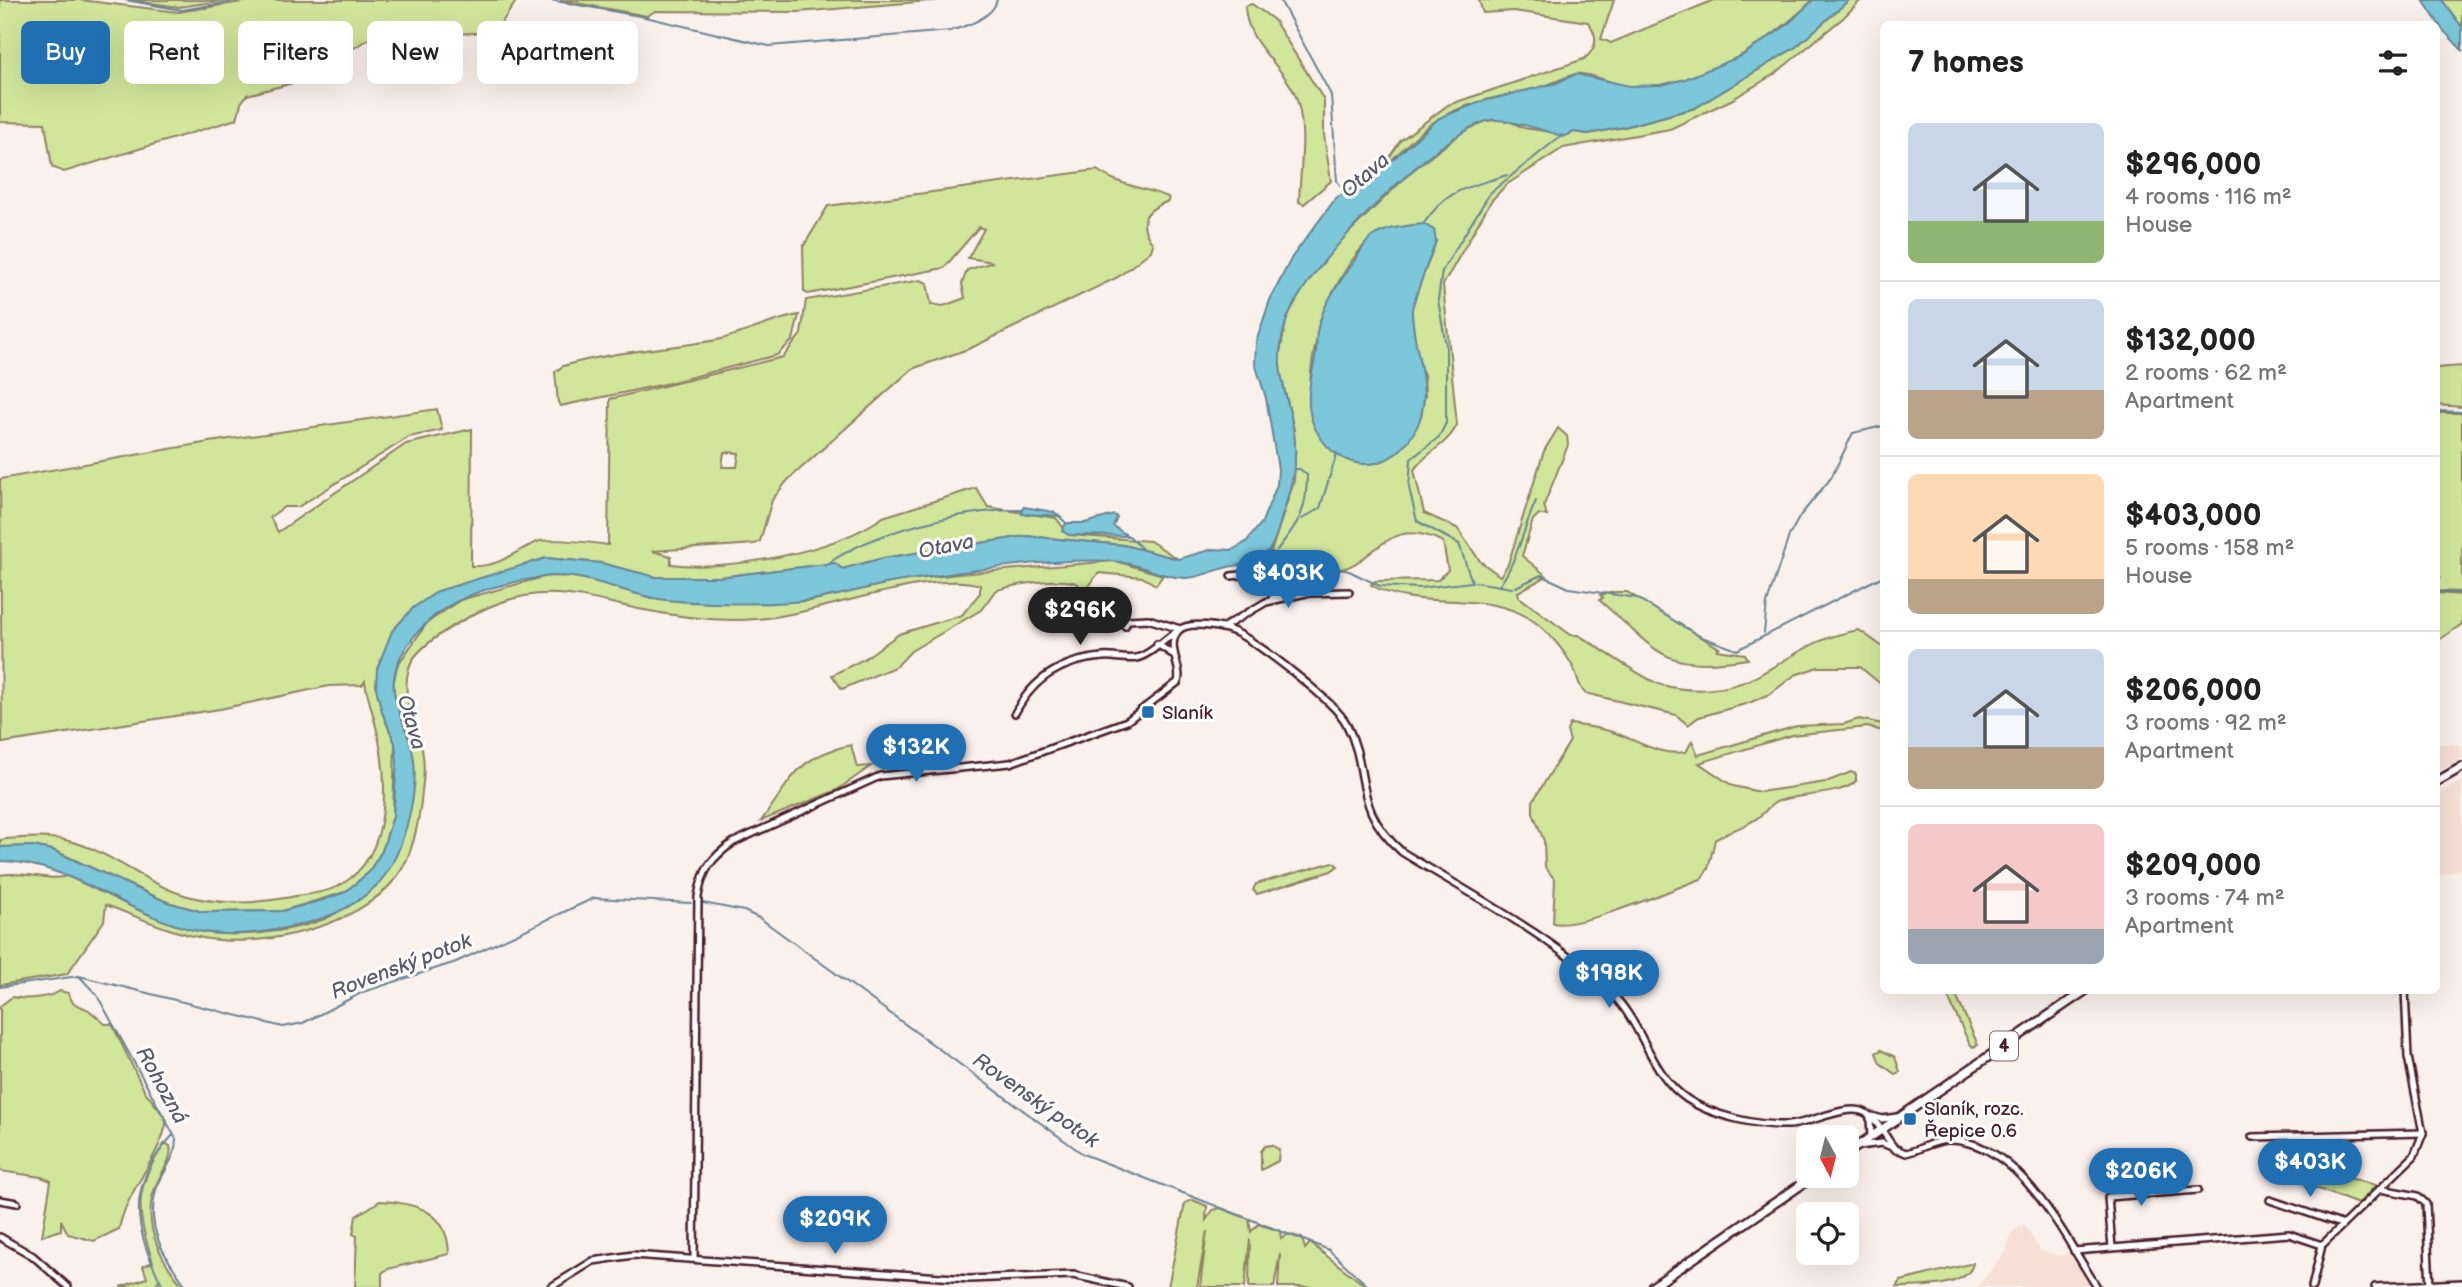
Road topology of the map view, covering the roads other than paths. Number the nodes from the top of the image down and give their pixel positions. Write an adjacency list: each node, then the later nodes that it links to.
1 (1231, 576): 3 (street)
2 (1349, 592): 3 (street)
3 (1270, 601): 5 (street)
4 (1125, 626): 6 (street)
5 (1222, 628): 6 (street); 14 (street)
6 (1180, 629): 7 (street); 8 (street)
7 (1157, 644): 8 (street); 9 (street)
8 (1174, 655): 35 (street)
9 (1015, 713)
10 (2462, 766): 11 (main road)
11 (2440, 780)
12 (2080, 994): 15 (main road, 4)
13 (2405, 994): 18 (street)
14 (1869, 1115): 15 (street); 17 (street); 19 (street)
15 (1903, 1115): 16 (main road, 4)
16 (1890, 1124): 17 (main road, 4); 23 (street)
17 (1881, 1130): 19 (main road, 4); 23 (street)
18 (2423, 1133): 20 (street); 25 (street)
19 (1871, 1137): 21 (main road, 4)
20 (2252, 1137)
21 (1859, 1145)
22 (1859, 1146): 23 (street)
23 (1896, 1150): 34 (street)
24 (1796, 1188): 41 (main road)
25 (2380, 1189): 30 (street); 37 (street)
26 (2197, 1190): 33 (street)
27 (0, 1200): 29 (street)
28 (2270, 1200): 30 (street)
29 (17, 1203)
30 (2342, 1224): 32 (street)
31 (0, 1237): 38 (street)
32 (2322, 1245): 33 (street); 43 (street)
33 (2112, 1248): 34 (street)
34 (2074, 1251): 42 (street)
35 (694, 1258): 39 (street); 40 (street)
36 (2462, 1283): 37 (street)
37 (2430, 1286): 44 (street)
38 (68, 1287)
39 (551, 1287)
40 (1128, 1287)
41 (1652, 1287)
42 (2098, 1287)
43 (2312, 1287)
44 (2375, 1287)

